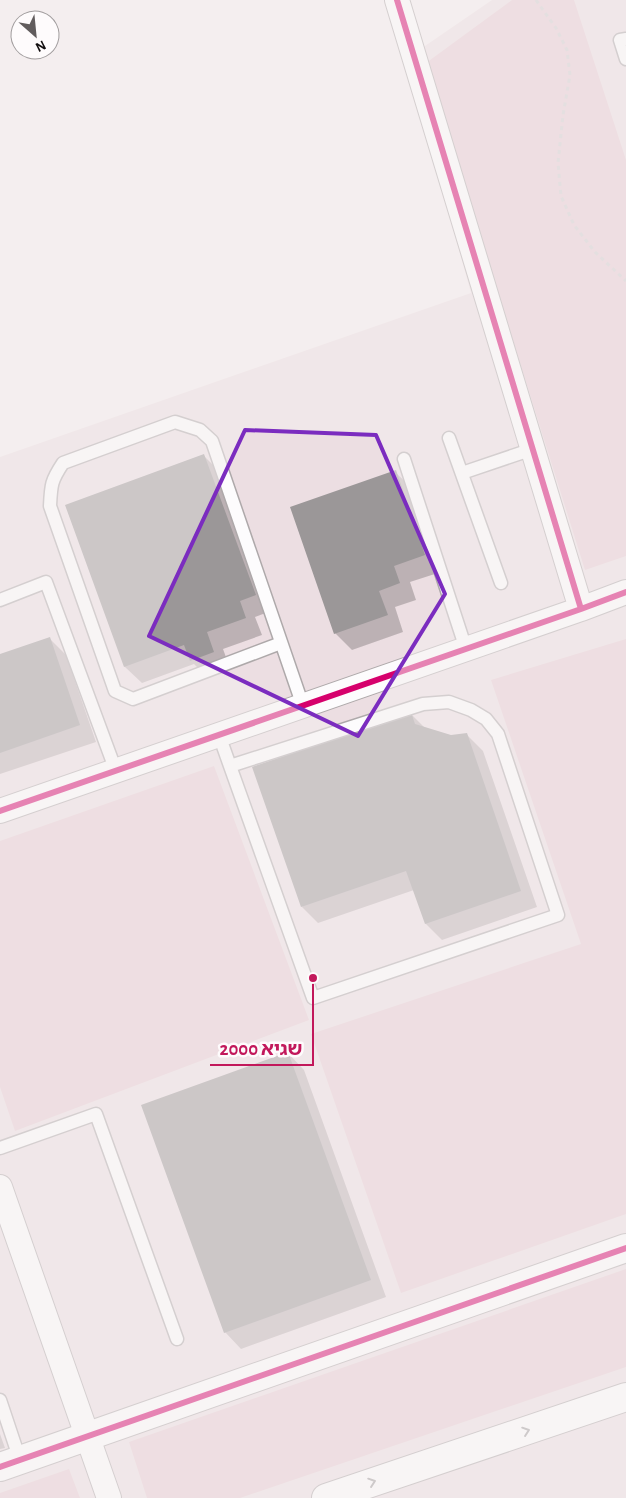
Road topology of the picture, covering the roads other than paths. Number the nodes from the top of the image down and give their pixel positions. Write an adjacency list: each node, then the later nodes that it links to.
1 (397, 0): 5 (street)
2 (626, 39): 3 (lane)
3 (626, 59)
4 (449, 438): 7 (lane)
5 (533, 449): 7 (lane); 11 (street)
6 (404, 459): 13 (lane)
7 (462, 473): 8 (lane)
8 (501, 583)
9 (620, 597): 11 (street)
10 (0, 600): 17 (lane)
11 (581, 609): 13 (street)
12 (281, 643): 12 (lane); 14 (lane)
13 (466, 649): 14 (street)
14 (303, 706): 15 (street)
15 (219, 735): 16 (lane); 17 (street)
16 (230, 766): 16 (lane)
17 (116, 770): 18 (street)
18 (0, 811)
19 (0, 1148): 22 (lane)
20 (0, 1186): 25 (street)
21 (626, 1248): 25 (street)
22 (177, 1339)
23 (626, 1397): 28 (street, one-way to 23)
24 (0, 1400): 26 (lane)
25 (87, 1437): 26 (street); 27 (street)
26 (10, 1463)
27 (109, 1498)
28 (326, 1498)

